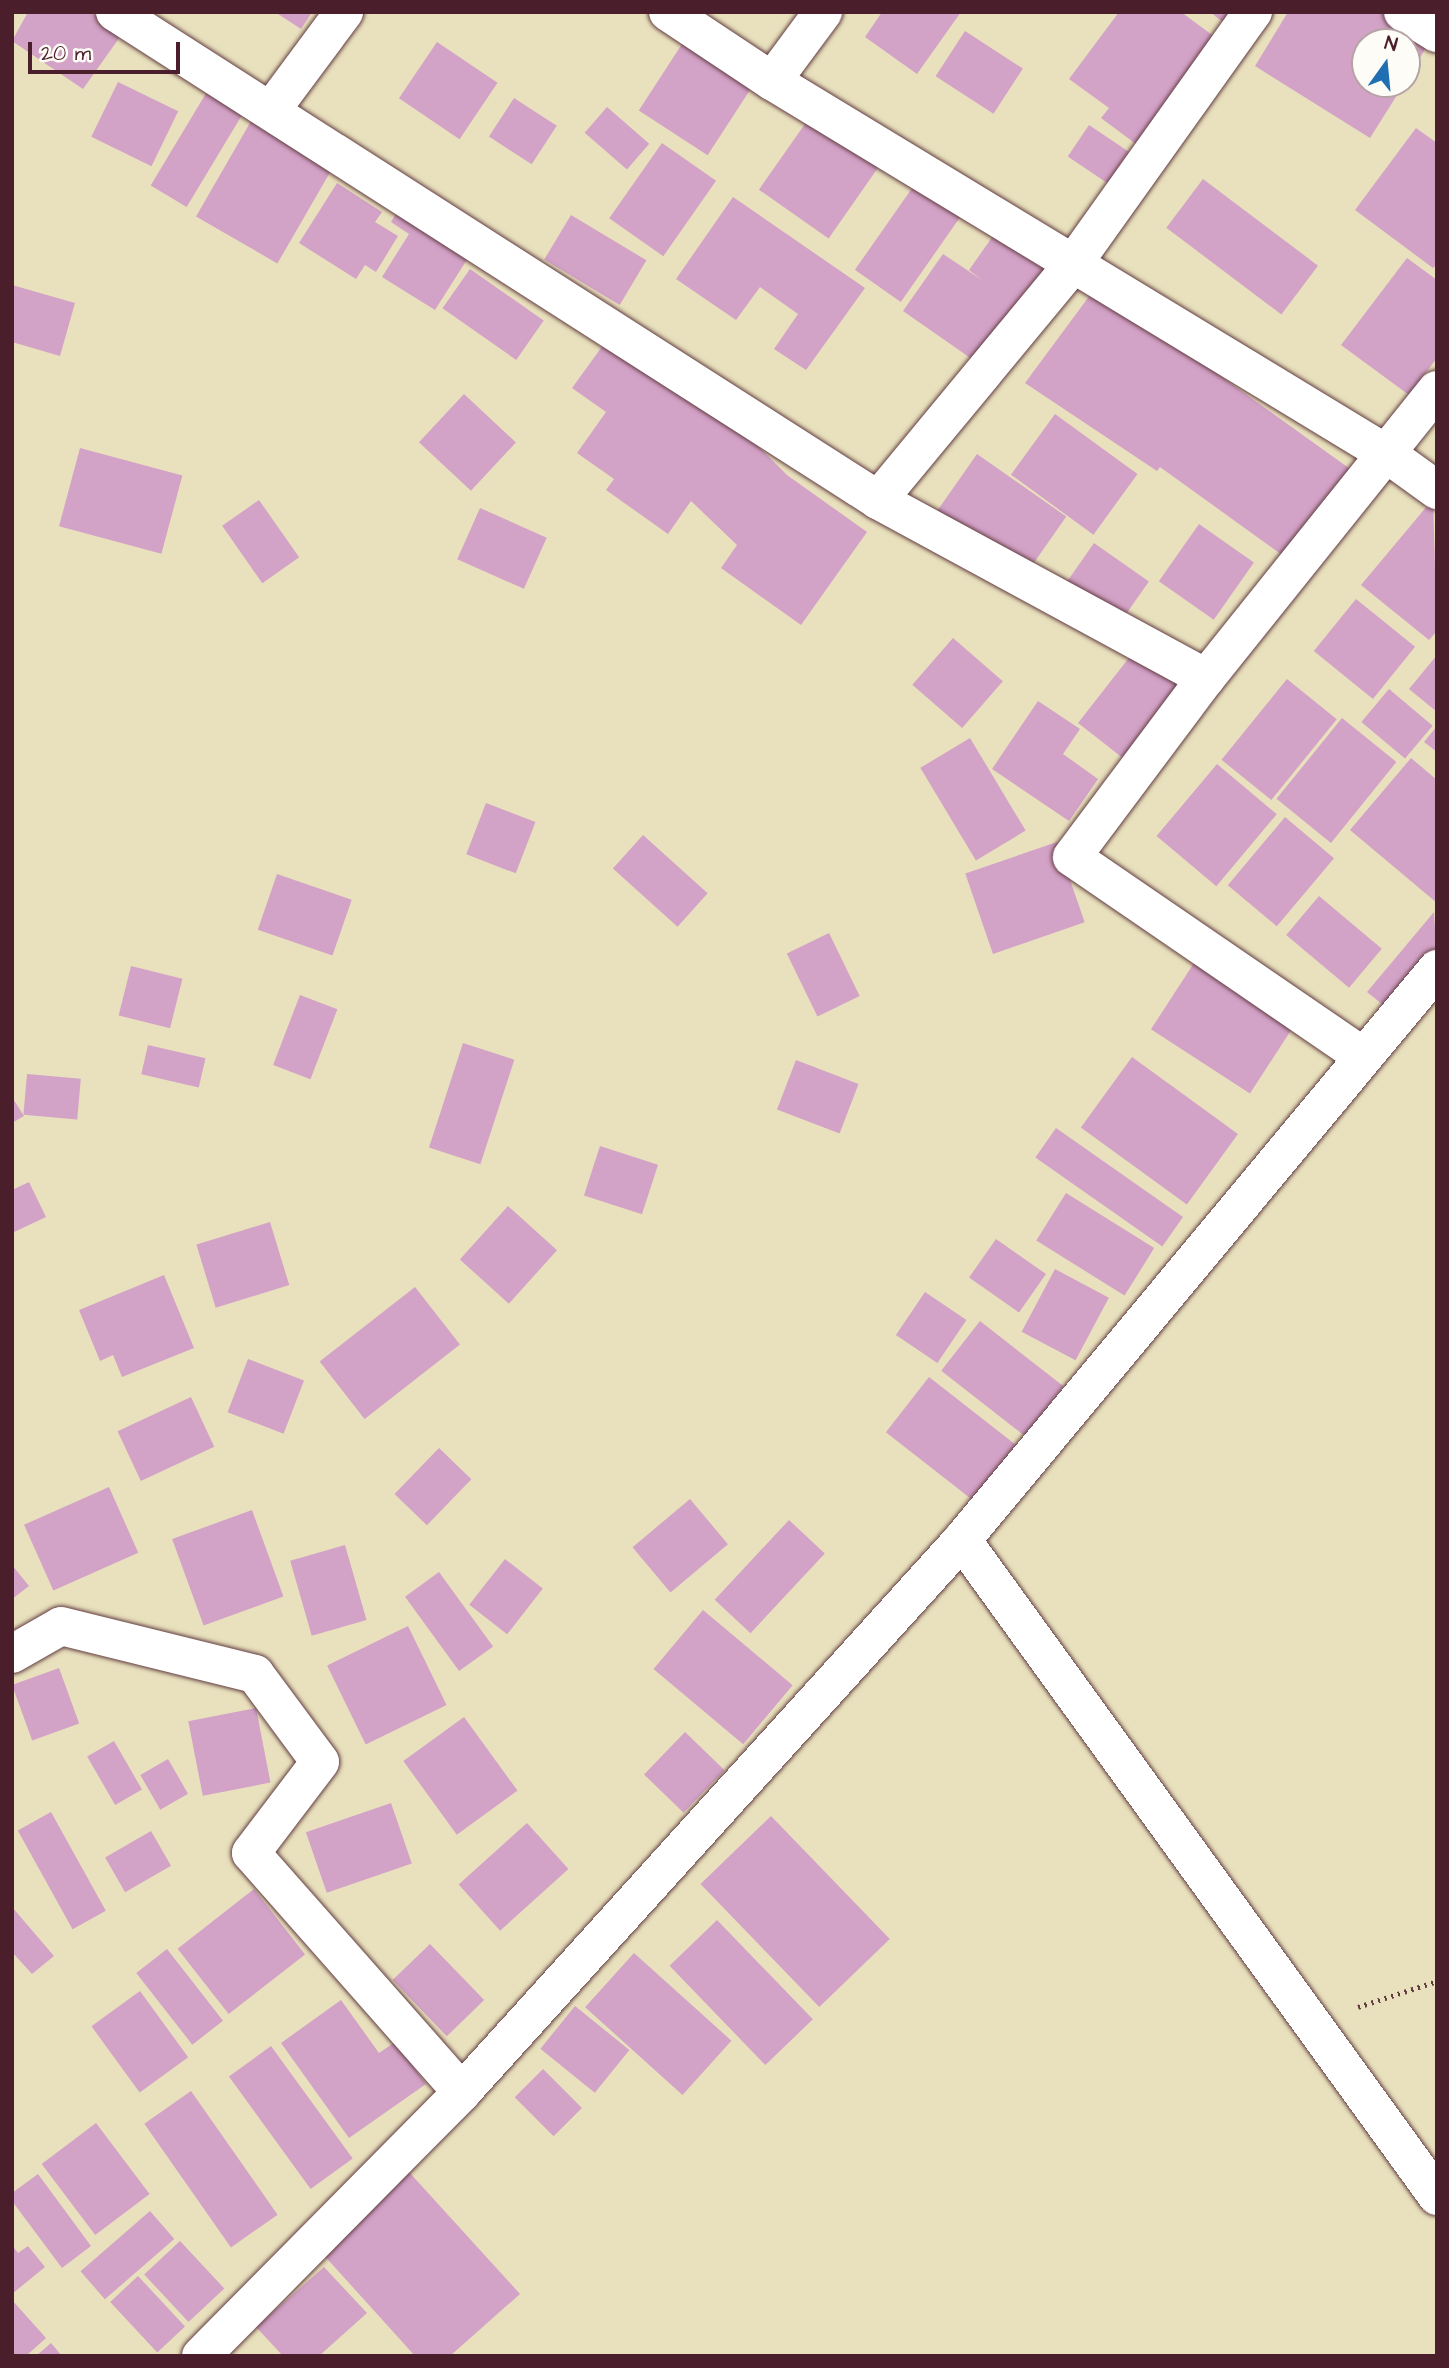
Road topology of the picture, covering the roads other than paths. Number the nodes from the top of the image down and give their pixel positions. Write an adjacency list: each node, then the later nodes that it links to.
1 (115, 12): 9 (street)
2 (344, 12): 9 (street)
3 (668, 12): 8 (street)
4 (823, 12): 8 (street)
5 (1253, 12): 10 (street)
6 (1403, 12): 7 (street)
7 (1437, 33)
8 (772, 81): 10 (street)
9 (272, 109): 14 (street)
10 (1073, 264): 12 (street); 14 (street)
11 (1437, 390): 12 (street)
12 (1387, 454): 13 (street); 15 (street)
13 (1437, 490)
14 (878, 500): 15 (street)
15 (1206, 678): 17 (street)
16 (1437, 969): 17 (street)
17 (1361, 1055): 18 (street)
18 (961, 1540): 20 (street); 21 (street)
19 (12, 1654): 20 (street)
20 (462, 2092): 22 (street)
21 (1437, 2196)
22 (201, 2356)

